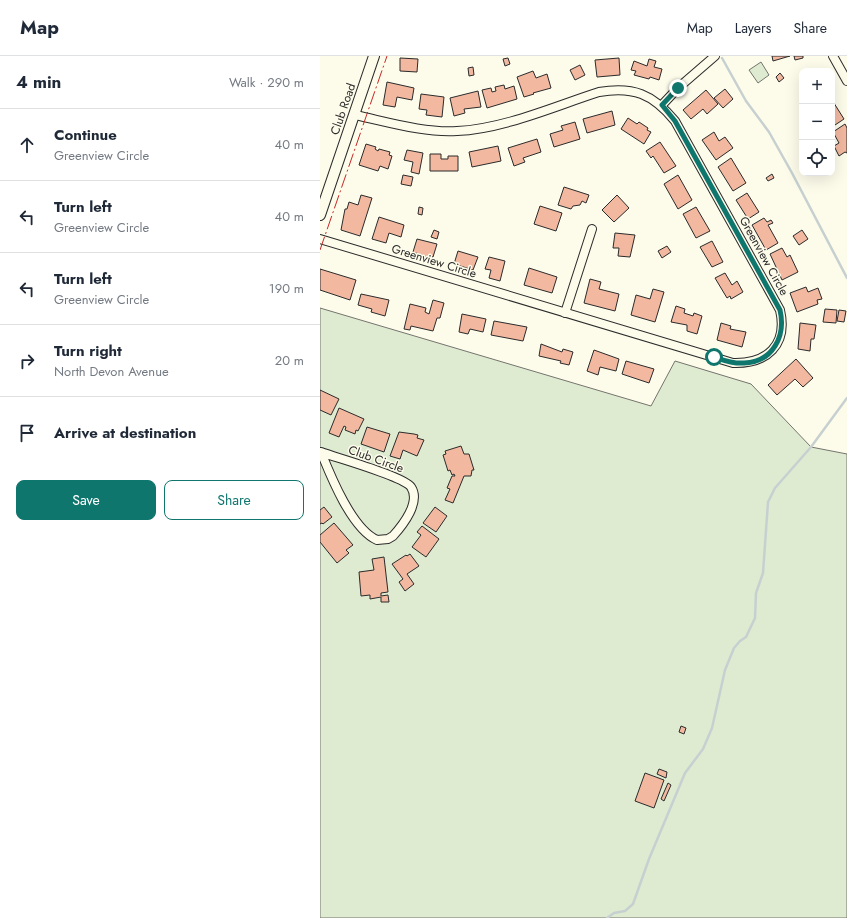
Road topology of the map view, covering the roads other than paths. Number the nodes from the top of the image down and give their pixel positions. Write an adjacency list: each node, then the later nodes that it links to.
1 (374, 56): 6 (street, Club Road)
2 (715, 56): 5 (street)
3 (833, 56): 4 (street)
4 (847, 81)
5 (662, 105): 6 (street, Greenview Circle); 10 (street, Greenview Circle)
6 (355, 116): 7 (street, Club Road)
7 (320, 215)
8 (592, 229): 10 (street)
9 (320, 239): 10 (street, Greenview Circle)
10 (565, 313)
11 (321, 452): 11 (street, Club Circle)

